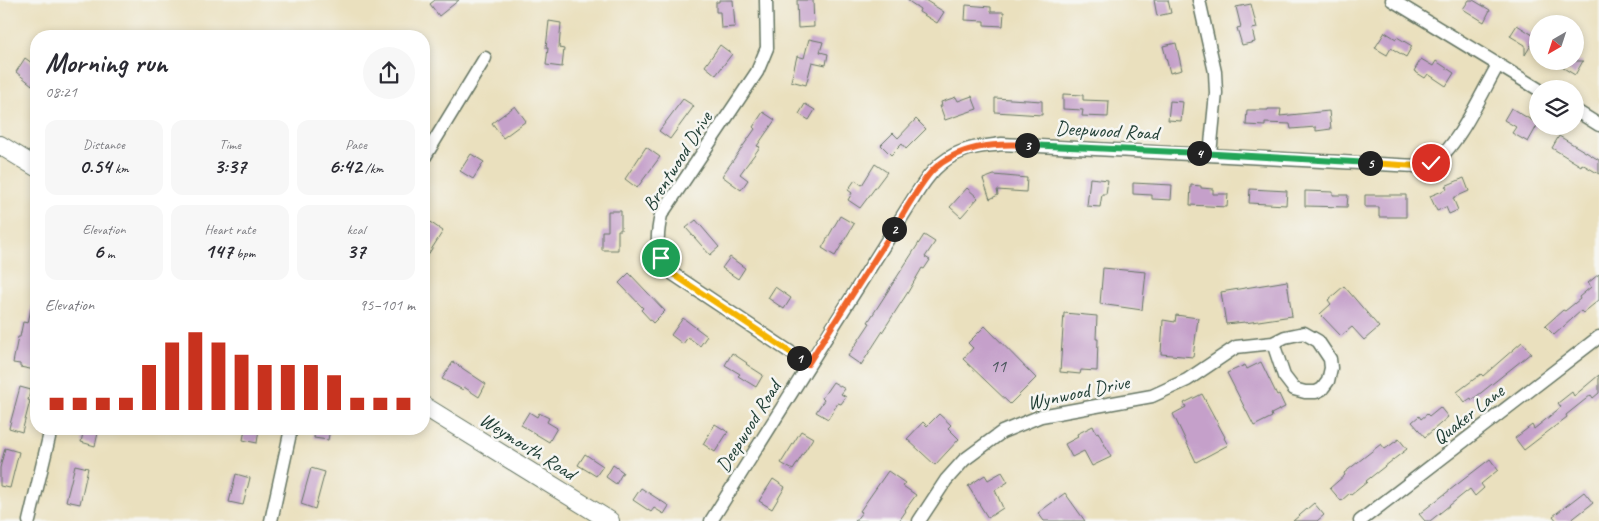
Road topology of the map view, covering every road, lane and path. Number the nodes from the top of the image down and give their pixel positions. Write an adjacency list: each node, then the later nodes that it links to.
1 (766, 0): 15 (street, Brentwood Drive)
2 (1200, 0): 11 (street)
3 (1392, 0): 5 (street)
4 (485, 58): 10 (street)
5 (1498, 65): 6 (street); 11 (street, Deepwood Road)
6 (1529, 84)
7 (1584, 116): 8 (street)
8 (1599, 125)
9 (0, 145): 12 (street)
10 (430, 148)
11 (1210, 154): 15 (street, Deepwood Road)
12 (30, 163)
13 (1599, 337): 24 (street, Quaker Lane)
14 (1273, 343): 14 (street, Wynwood Drive); 23 (street, Wynwood Drive)
15 (808, 364): 22 (street, Deepwood Road)
16 (430, 410): 21 (street, Weymouth Road)
17 (50, 435): 19 (street)
18 (290, 435): 20 (street)
19 (29, 521)
20 (271, 521)
21 (610, 521)
22 (711, 521)
23 (919, 521)
24 (1360, 521)

